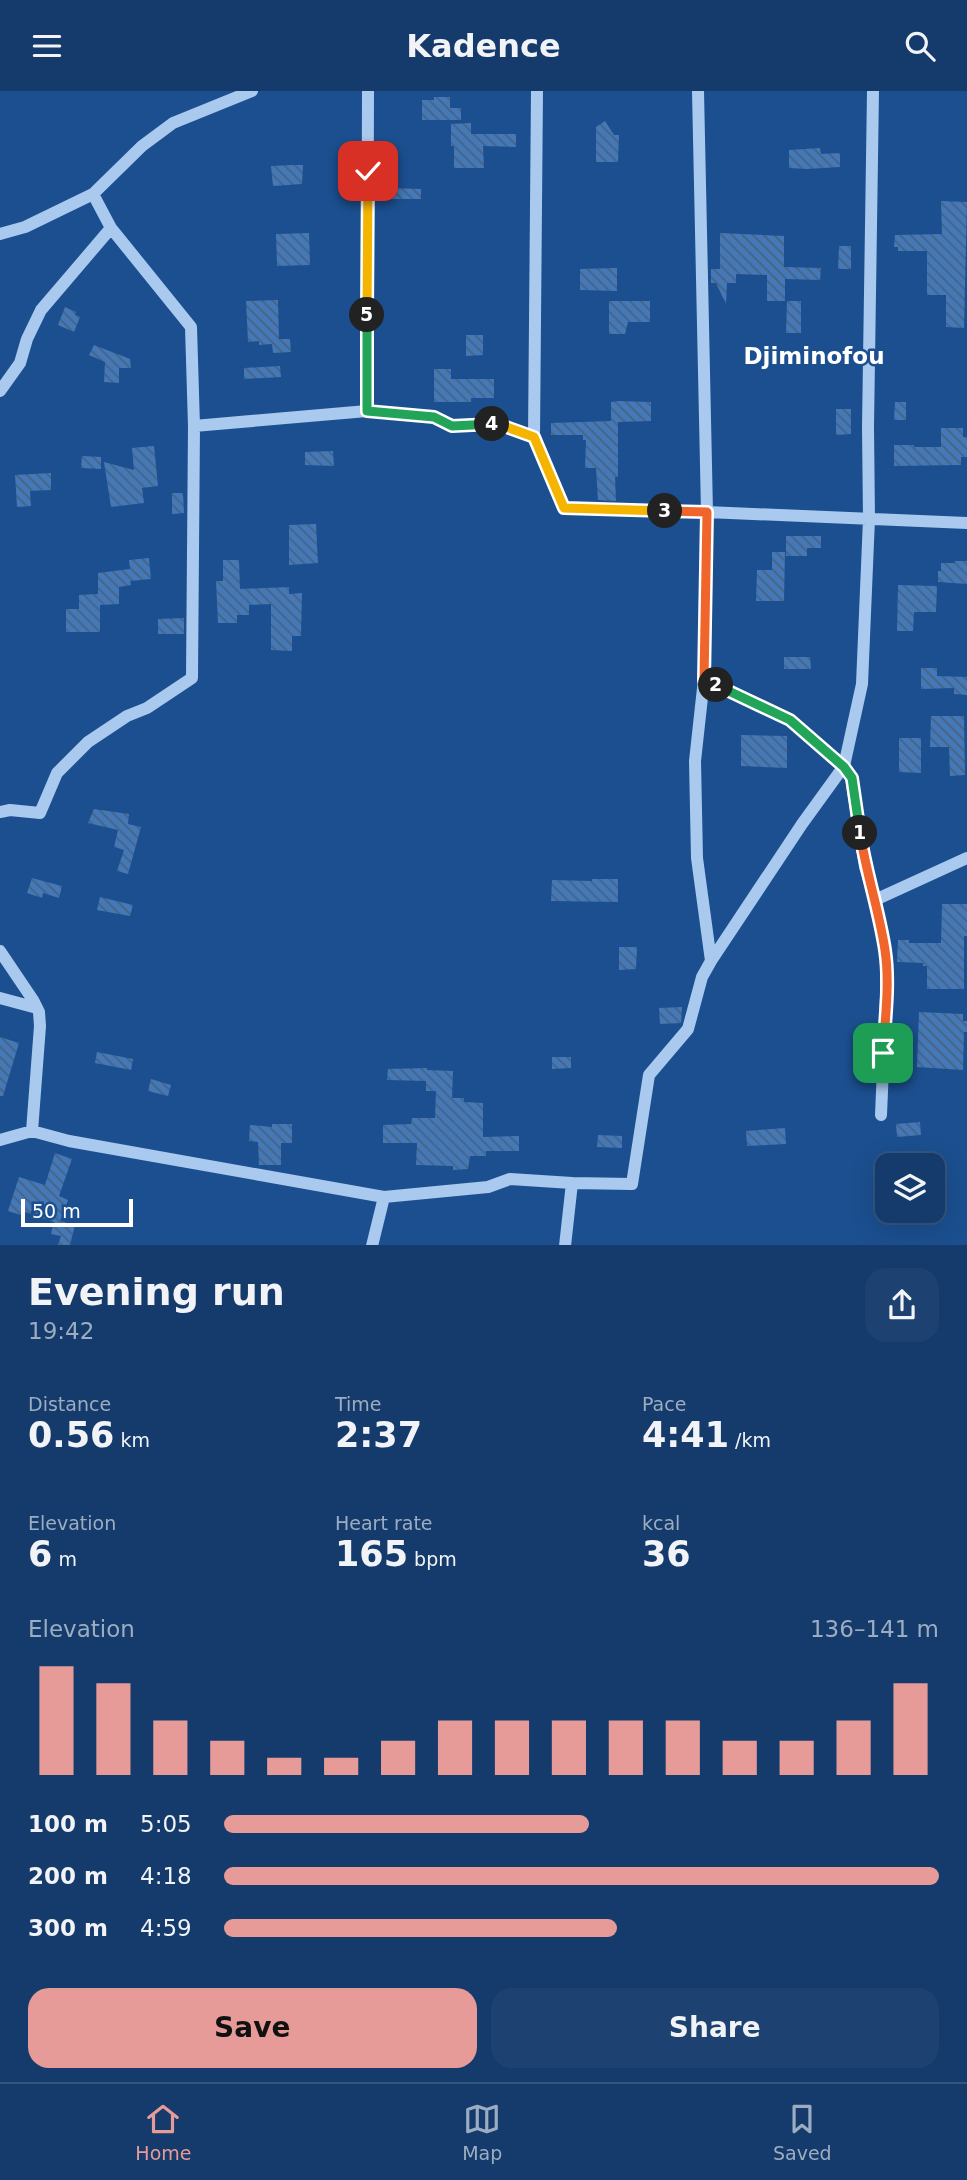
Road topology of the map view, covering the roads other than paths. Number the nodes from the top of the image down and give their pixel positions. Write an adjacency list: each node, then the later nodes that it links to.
1 (251, 91): 6 (street)
2 (368, 91): 10 (street)
3 (537, 91): 12 (street)
4 (698, 91): 13 (street)
5 (873, 91): 14 (street)
6 (93, 194): 7 (street); 8 (street)
7 (111, 228): 9 (street); 11 (street)
8 (0, 235)
9 (0, 391)
10 (367, 411): 11 (street); 12 (street)
11 (194, 426): 18 (street)
12 (534, 437): 13 (street)
13 (707, 512): 14 (street); 16 (street)
14 (869, 519): 15 (street); 17 (street)
15 (967, 523)
16 (704, 680): 17 (street); 22 (street)
17 (844, 767): 20 (street); 22 (street)
18 (0, 812)
19 (967, 858): 20 (street)
20 (875, 900): 25 (street)
21 (0, 951): 24 (street)
22 (711, 961): 28 (street)
23 (0, 997): 24 (street)
24 (37, 1008): 26 (street)
25 (881, 1115)
26 (32, 1131): 27 (street); 29 (street)
27 (0, 1140)
28 (572, 1183): 29 (street); 31 (street)
29 (384, 1197): 30 (street)
30 (372, 1245)
31 (565, 1245)

